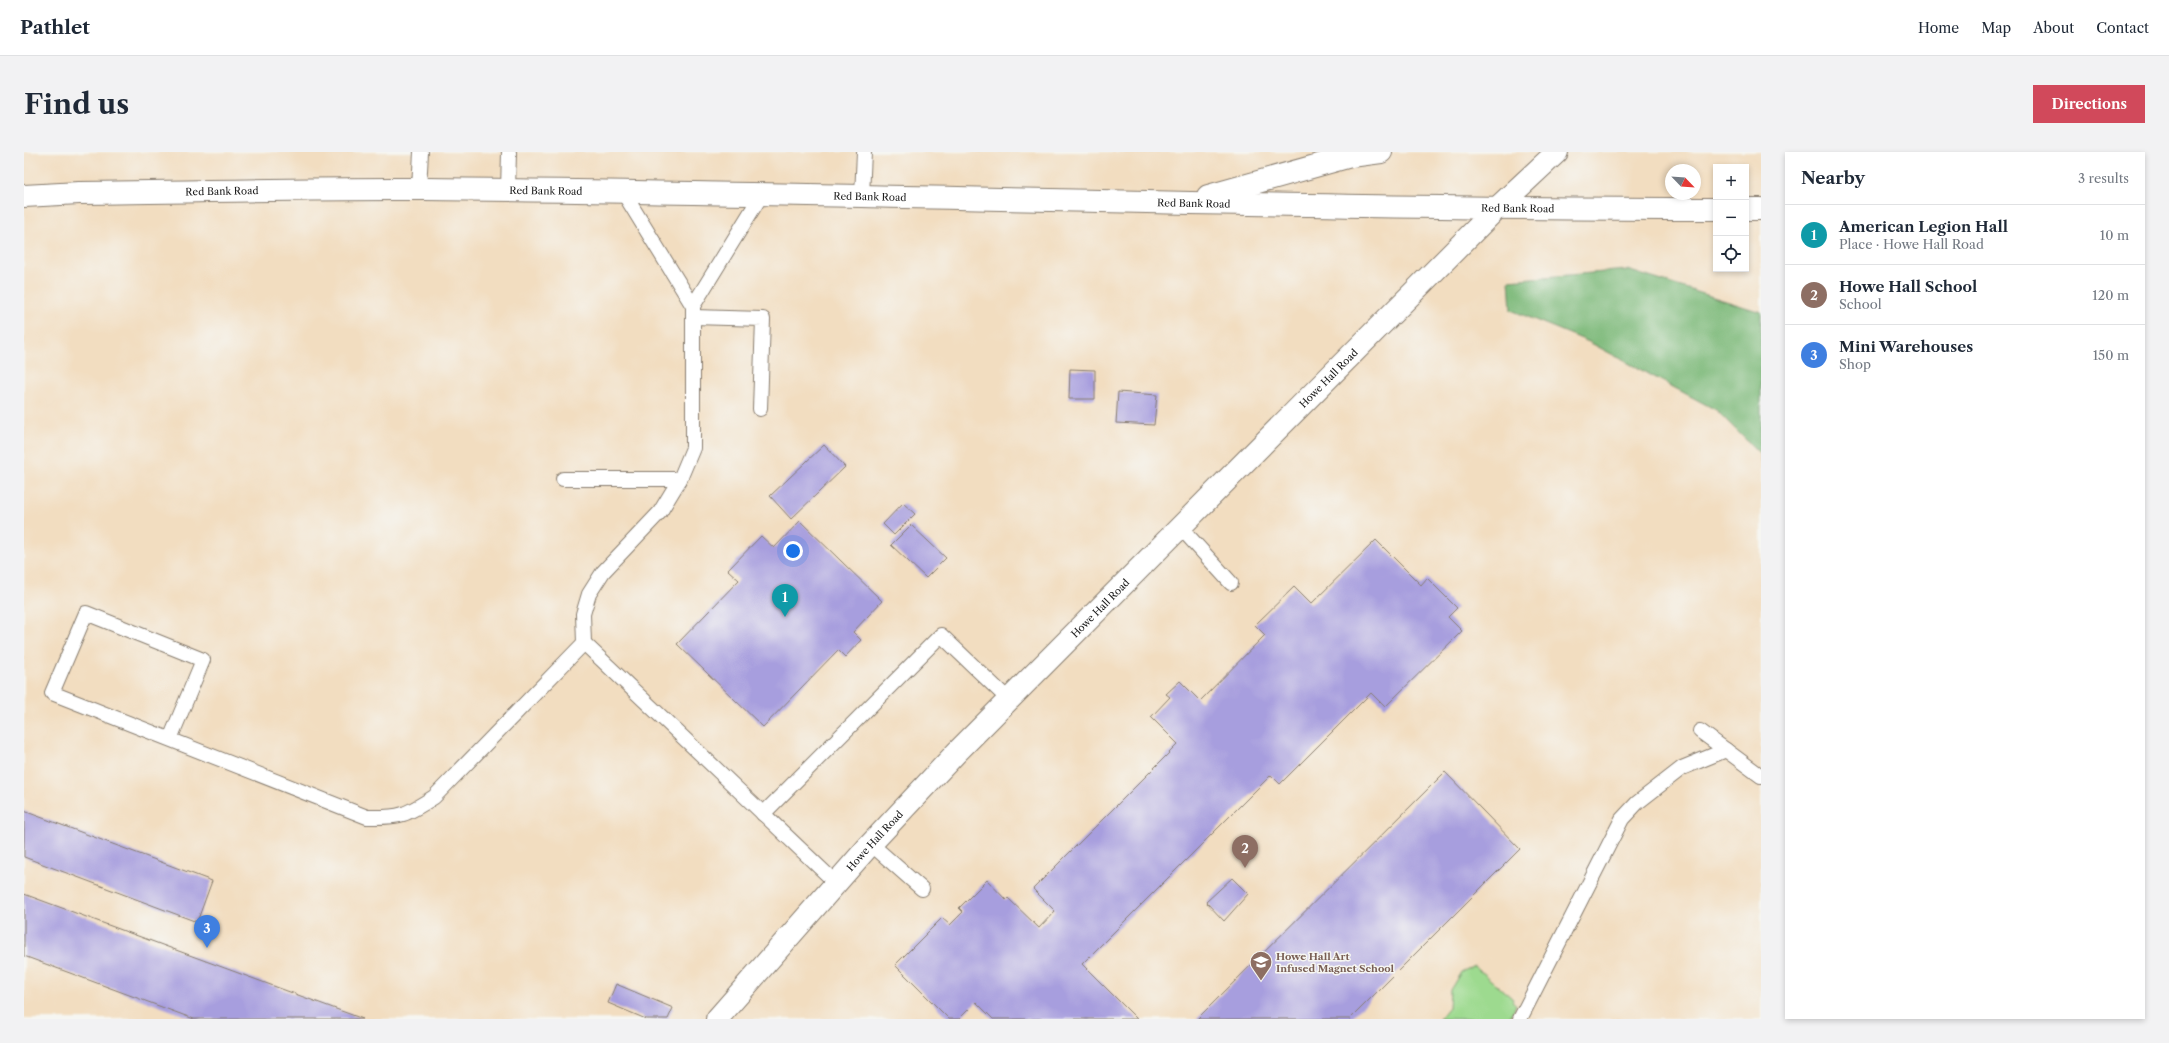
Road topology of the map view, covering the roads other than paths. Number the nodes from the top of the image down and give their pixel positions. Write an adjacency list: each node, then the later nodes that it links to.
1 (421, 152): 6 (lane)
2 (509, 152): 7 (lane)
3 (864, 152): 11 (lane)
4 (1381, 152): 12 (main road)
5 (1557, 152): 13 (main road, Howe Hall Road)
6 (419, 189): 7 (main road, Red Bank Road); 10 (main road, Red Bank Road)
7 (508, 190): 8 (main road, Red Bank Road)
8 (623, 192): 9 (main road, Red Bank Road); 17 (lane)
9 (762, 194): 11 (main road, Red Bank Road); 17 (lane)
10 (24, 196)
11 (862, 196): 12 (main road, Red Bank Road)
12 (1185, 202): 13 (main road, Red Bank Road)
13 (1496, 209): 14 (main road, Red Bank Road); 21 (main road, Howe Hall Road)
14 (1713, 209)
15 (1749, 209): 16 (main road)
16 (1761, 209)
17 (693, 312): 18 (lane); 20 (lane)
18 (760, 409)
19 (563, 479): 20 (lane)
20 (680, 479): 23 (lane)
21 (1181, 528): 22 (lane); 24 (main road, Howe Hall Road)
22 (1231, 583)
23 (584, 643): 26 (lane); 29 (lane)
24 (1009, 700): 29 (lane); 30 (main road, Howe Hall Road)
25 (1700, 731): 27 (lane)
26 (170, 739): 26 (lane)
27 (1726, 750): 28 (lane); 34 (lane)
28 (1761, 776)
29 (763, 814): 31 (lane)
30 (871, 844): 31 (main road, Howe Hall Road); 32 (lane)
31 (837, 884): 33 (main road, Howe Hall Road)
32 (922, 889)
33 (717, 1019)
34 (1520, 1019)

